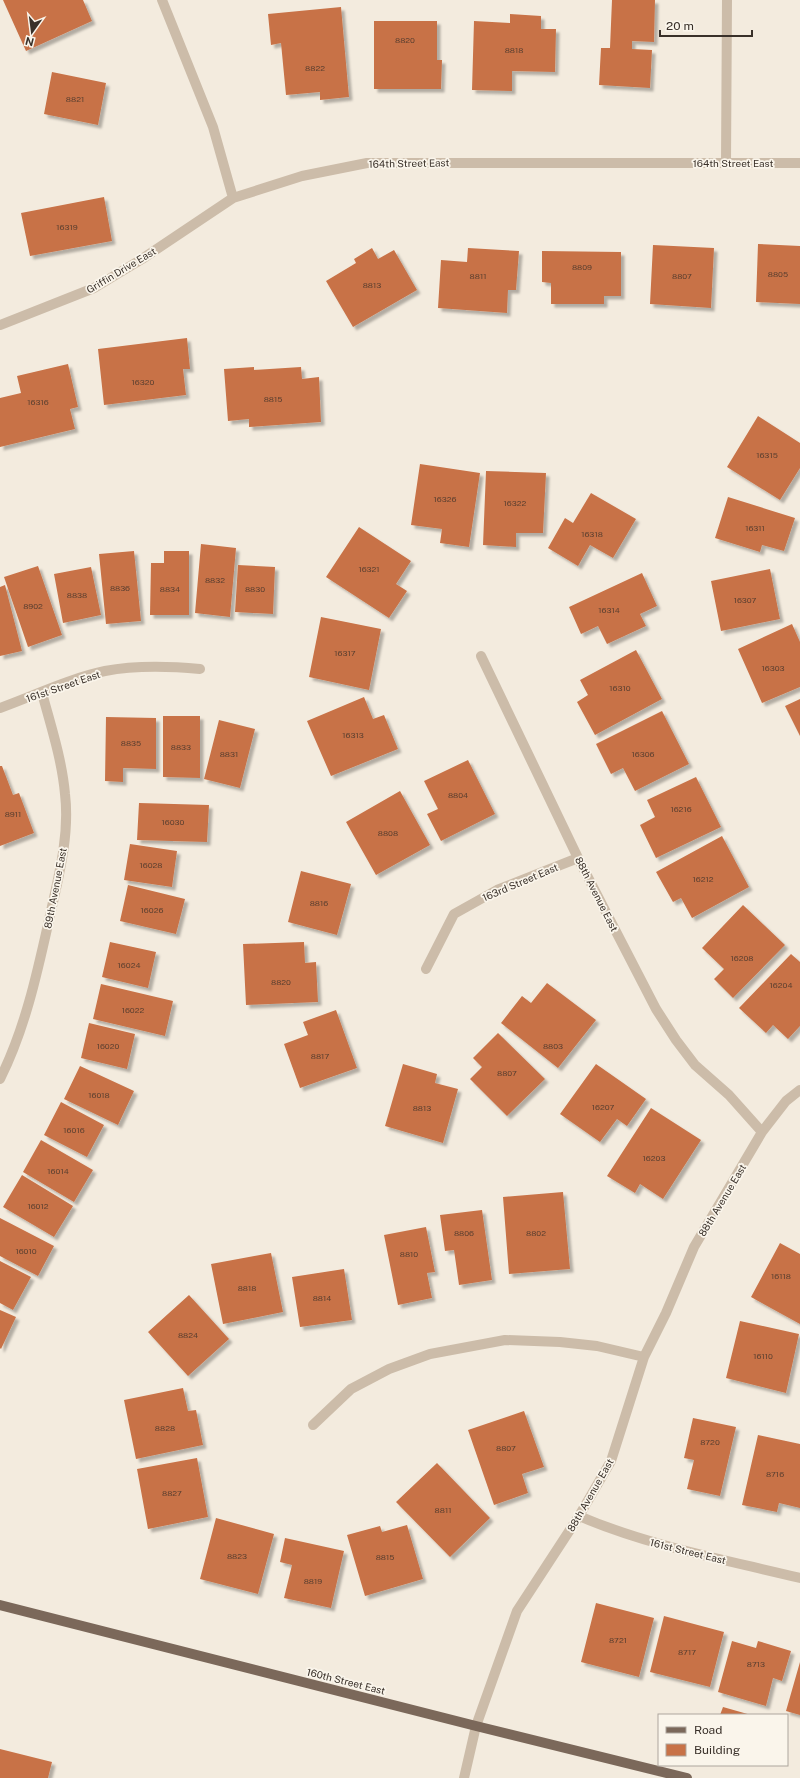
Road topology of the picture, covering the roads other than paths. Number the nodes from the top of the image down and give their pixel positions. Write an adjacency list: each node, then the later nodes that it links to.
1 (162, 0): 5 (street)
2 (727, 0): 3 (street)
3 (726, 162): 4 (street, 164th Street East); 5 (street, 164th Street East)
4 (800, 163)
5 (234, 198): 6 (street, Griffin Drive East)
6 (0, 325)
7 (481, 656): 11 (street, 88th Avenue East)
8 (200, 669): 9 (street, 161st Street East)
9 (42, 693): 10 (street, 161st Street East); 13 (street, 89th Avenue East)
10 (0, 708)
11 (578, 858): 12 (street, 163rd Street East); 15 (street, 88th Avenue East)
12 (426, 969)
13 (0, 1079)
14 (800, 1090): 15 (street)
15 (762, 1132): 16 (street, 88th Avenue East)
16 (644, 1358): 17 (street); 18 (street, 88th Avenue East)
17 (313, 1424)
18 (579, 1516): 19 (street, 161st Street East); 21 (street, 88th Avenue East)
19 (800, 1578)
20 (0, 1605): 21 (main road, 160th Street East)
21 (476, 1726): 22 (street, 88th Avenue East); 23 (main road, 160th Street East)
22 (464, 1778)
23 (688, 1778)

